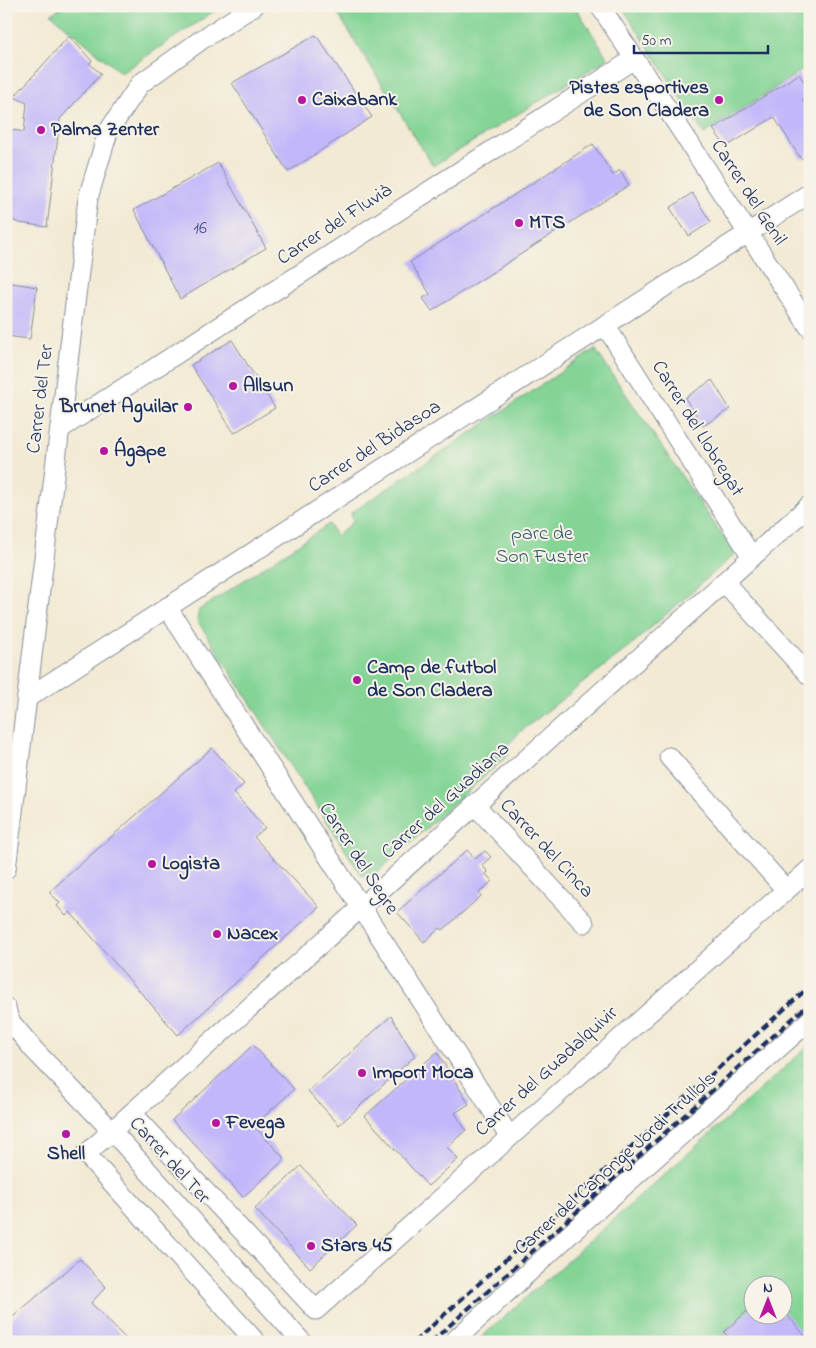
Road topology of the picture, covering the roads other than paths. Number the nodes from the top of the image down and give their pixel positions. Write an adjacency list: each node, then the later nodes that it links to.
1 (254, 6): 8 (street, Carrer del Ter)
2 (600, 6): 3 (street, Carrer del Genil)
3 (634, 59): 5 (street, Carrer del Genil); 8 (street, Carrer del Fluvià)
4 (810, 193): 5 (street, Carrer del Bidasoa)
5 (747, 233): 6 (street, Carrer del Bidasoa); 7 (street, Carrer del Genil)
6 (605, 324): 10 (street, Carrer del Llobregat); 12 (street, Carrer del Bidasoa)
7 (810, 328)
8 (60, 429): 14 (street, Carrer del Ter)
9 (810, 505): 10 (street, Carrer del Guadiana)
10 (752, 557): 11 (street, Carrer del Guadiana)
11 (724, 582): 13 (street); 16 (street, Carrer del Guadiana)
12 (167, 608): 14 (street, Carrer del Bidasoa); 20 (street, Carrer del Segre)
13 (810, 676)
14 (27, 698): 17 (street, Carrer del Ter)
15 (669, 757): 19 (street)
16 (475, 805): 20 (street, Carrer del Guadiana); 21 (street, Carrer del Cinca)
17 (6, 869)
18 (810, 869): 19 (street, Carrer del Guadalquivir)
19 (786, 890): 26 (street, Carrer del Guadalquivir)
20 (362, 906): 24 (street, Carrer del Guadiana); 26 (street, Carrer del Segre)
21 (584, 923)
22 (7, 1017): 25 (street, Carrer del Ter)
23 (810, 1020): 30 (street, Carrer del Canonge Jordi Trullols)
24 (132, 1113): 25 (street, Carrer del Guadiana); 27 (street, Carrer del Ter)
25 (112, 1131): 28 (street, Carrer del Guadiana); 29 (street, Carrer del Ter)
26 (509, 1136): 27 (street, Carrer del Guadalquivir)
27 (316, 1310)
28 (256, 1342)
29 (302, 1342)
30 (453, 1342)

